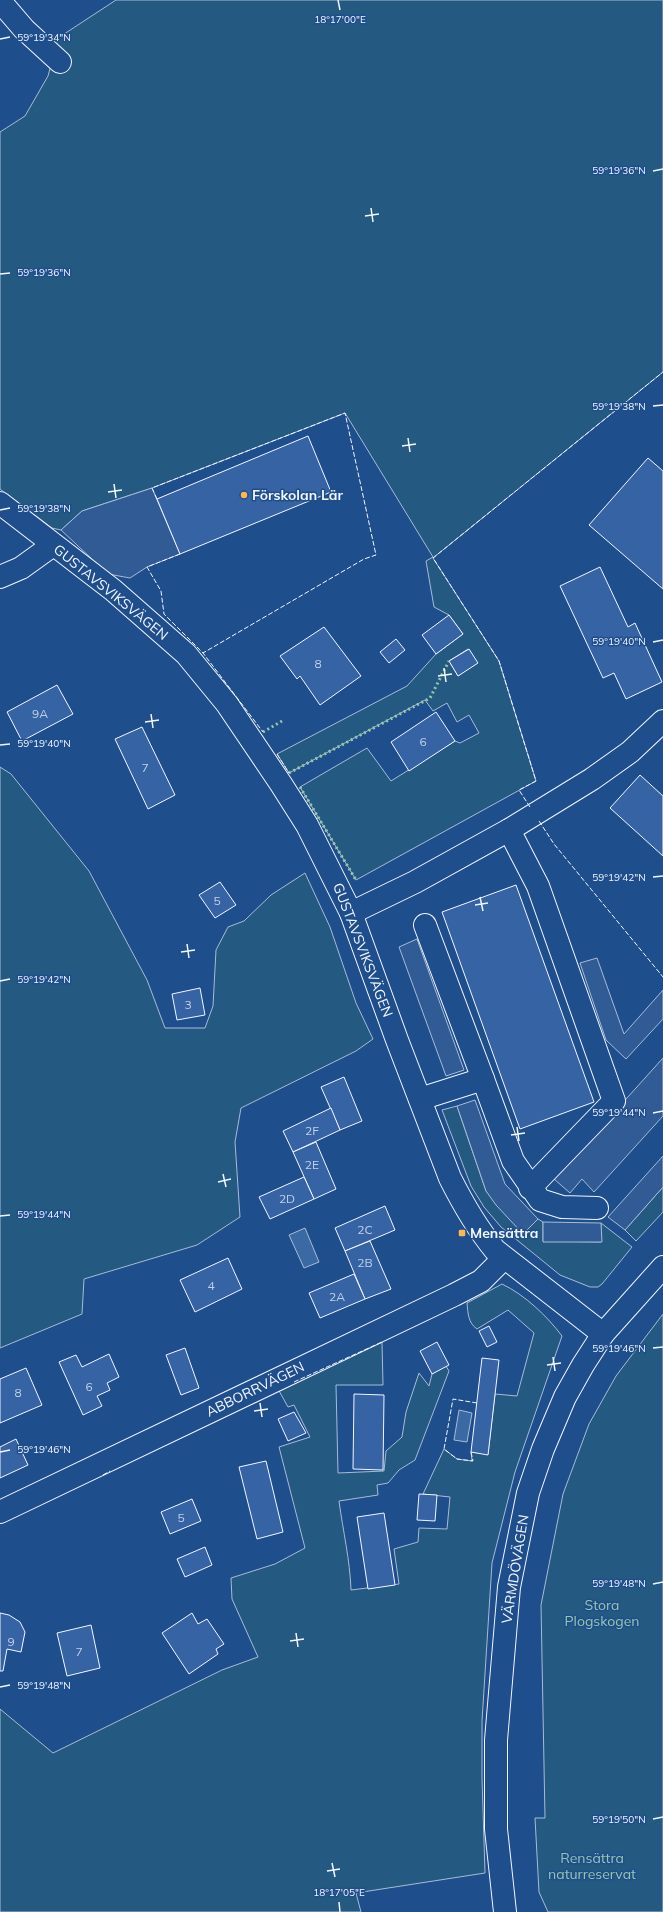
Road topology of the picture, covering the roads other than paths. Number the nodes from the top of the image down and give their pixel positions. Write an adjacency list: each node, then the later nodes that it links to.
1 (0, 1): 2 (street)
2 (60, 62)
3 (0, 503): 4 (street, GUSTAVSVIKSVÄGEN)
4 (53, 545): 5 (street); 8 (street, GUSTAVSVIKSVÄGEN)
5 (0, 577)
6 (663, 721): 7 (street)
7 (509, 830): 8 (street); 12 (street)
8 (351, 912): 11 (street, GUSTAVSVIKSVÄGEN)
9 (425, 925): 10 (street)
10 (483, 1079): 11 (street); 12 (street)
11 (420, 1099): 14 (street, GUSTAVSVIKSVÄGEN)
12 (530, 1188): 13 (street)
13 (597, 1208)
14 (504, 1258): 16 (street, GUSTAVSVIKSVÄGEN); 17 (street, ABBORRVÄGEN)
15 (663, 1267): 16 (street, VÄRMDÖVÄGEN)
16 (603, 1334): 18 (street, VÄRMDÖVÄGEN)
17 (0, 1512)
18 (505, 1912)

